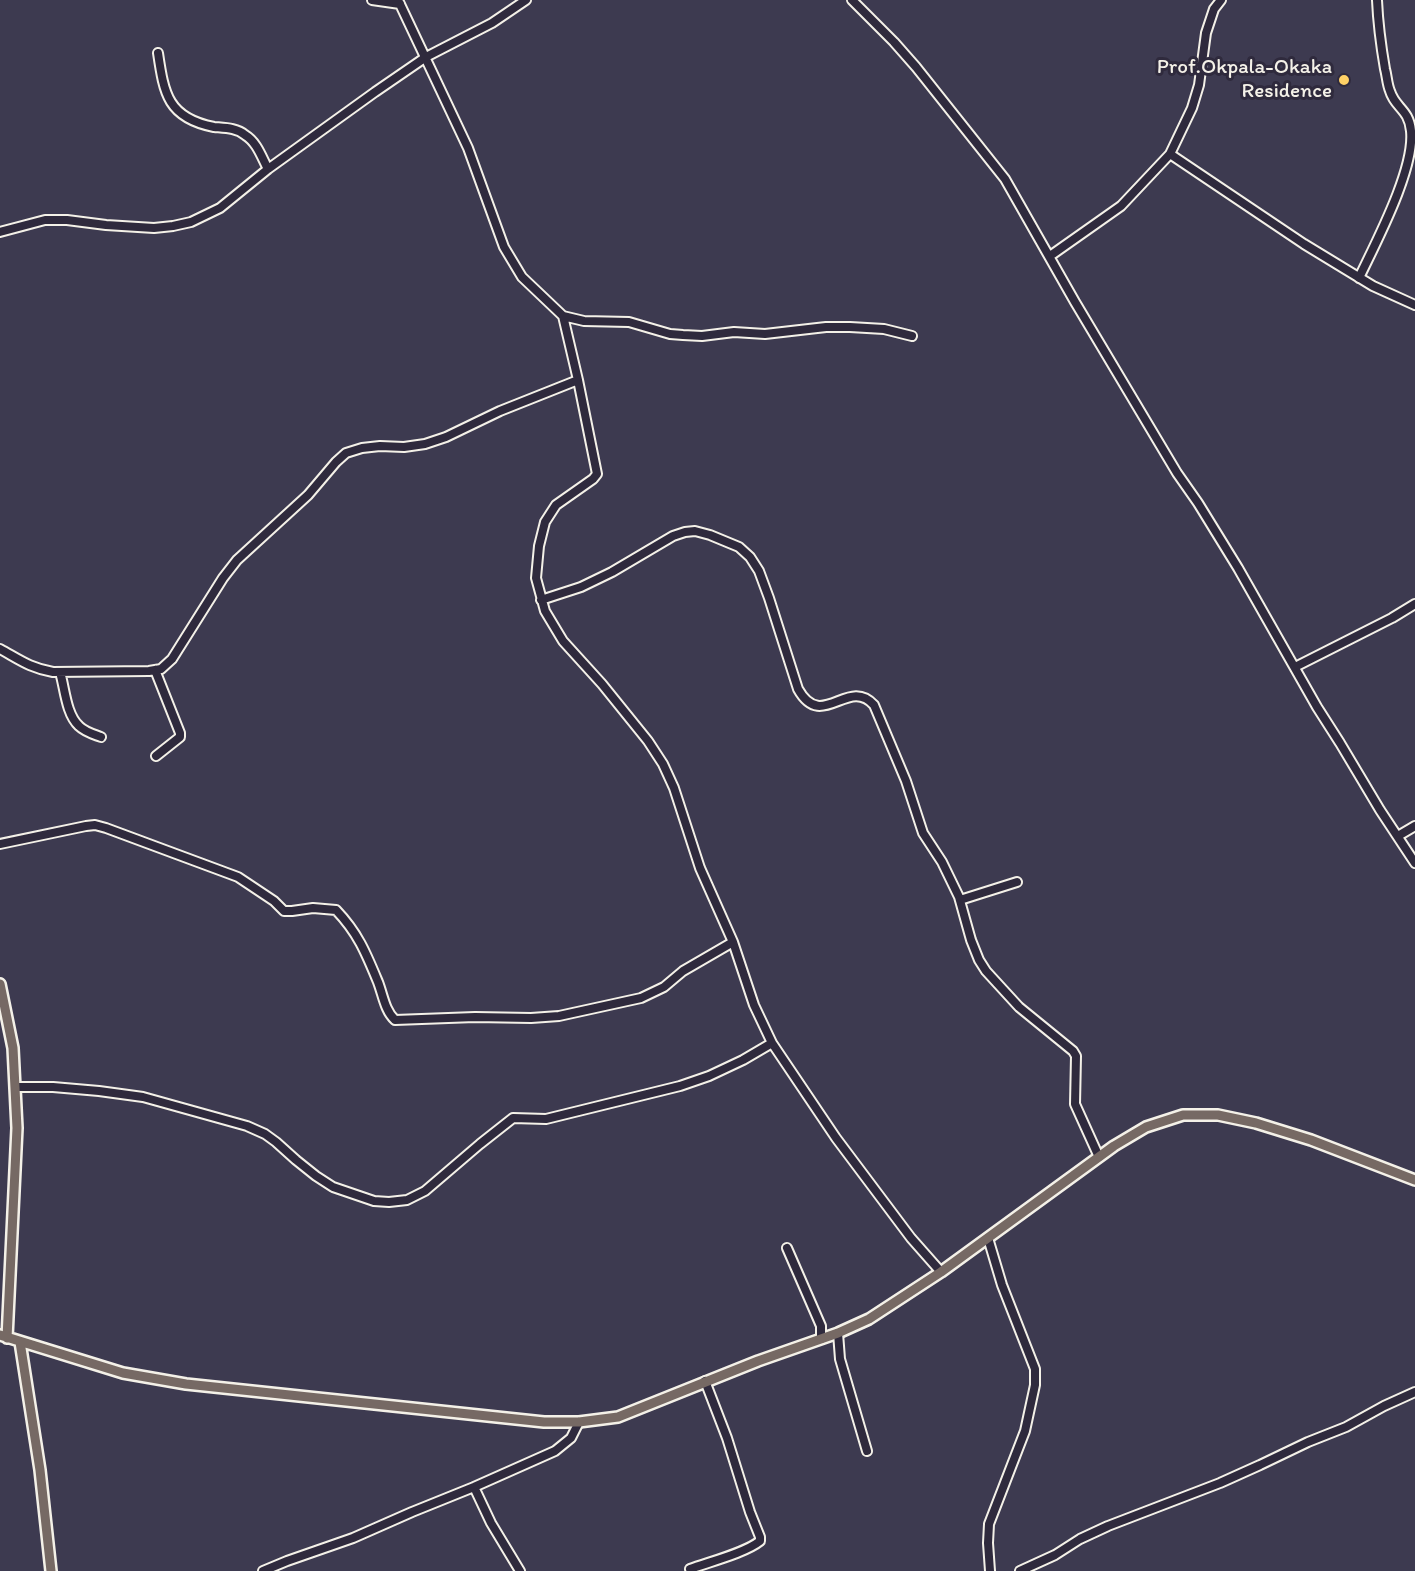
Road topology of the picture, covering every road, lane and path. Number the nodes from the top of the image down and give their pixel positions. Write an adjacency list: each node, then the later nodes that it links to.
1 (372, 0): 6 (street)
2 (526, 0): 8 (street)
3 (852, 0): 12 (street)
4 (1221, 0): 9 (street)
5 (1377, 0): 13 (street)
6 (399, 2): 8 (street)
7 (158, 53): 10 (street)
8 (426, 57): 10 (street); 15 (street)
9 (1170, 154): 12 (street); 13 (street)
10 (268, 170): 11 (street)
11 (0, 232)
12 (1050, 256): 21 (street)
13 (1359, 278): 14 (street)
14 (1415, 305)
15 (563, 316): 16 (street); 17 (street)
16 (912, 336)
17 (578, 380): 18 (street); 22 (street)
18 (541, 600): 31 (street); 32 (street)
19 (1415, 603): 21 (street)
20 (0, 649): 23 (street)
21 (1294, 667): 27 (street)
22 (155, 670): 23 (street); 25 (street)
23 (60, 672): 24 (street)
24 (101, 737)
25 (156, 756)
26 (1415, 826): 27 (street)
27 (1398, 836): 29 (street)
28 (0, 844): 32 (street)
29 (1415, 862)
30 (1017, 882): 31 (street)
31 (960, 900): 36 (street)
32 (733, 942): 34 (street)
33 (0, 984): 35 (main road)
34 (772, 1043): 35 (street); 40 (street)
35 (16, 1088): 42 (main road)
36 (1099, 1156): 37 (main road); 38 (main road)
37 (1415, 1180)
38 (988, 1238): 40 (main road); 54 (street)
39 (787, 1248): 43 (street)
40 (941, 1272): 41 (main road)
41 (838, 1333): 43 (main road); 48 (street)
42 (3, 1336): 44 (main road)
43 (821, 1339): 45 (main road)
44 (20, 1341): 47 (main road); 51 (main road)
45 (705, 1381): 47 (main road); 50 (street)
46 (1415, 1392): 55 (street)
47 (579, 1422): 49 (street)
48 (867, 1451)
49 (474, 1487): 52 (street); 53 (street)
50 (690, 1569)
51 (51, 1571)
52 (263, 1571)
53 (520, 1571)
54 (990, 1571)
55 (1020, 1571)

